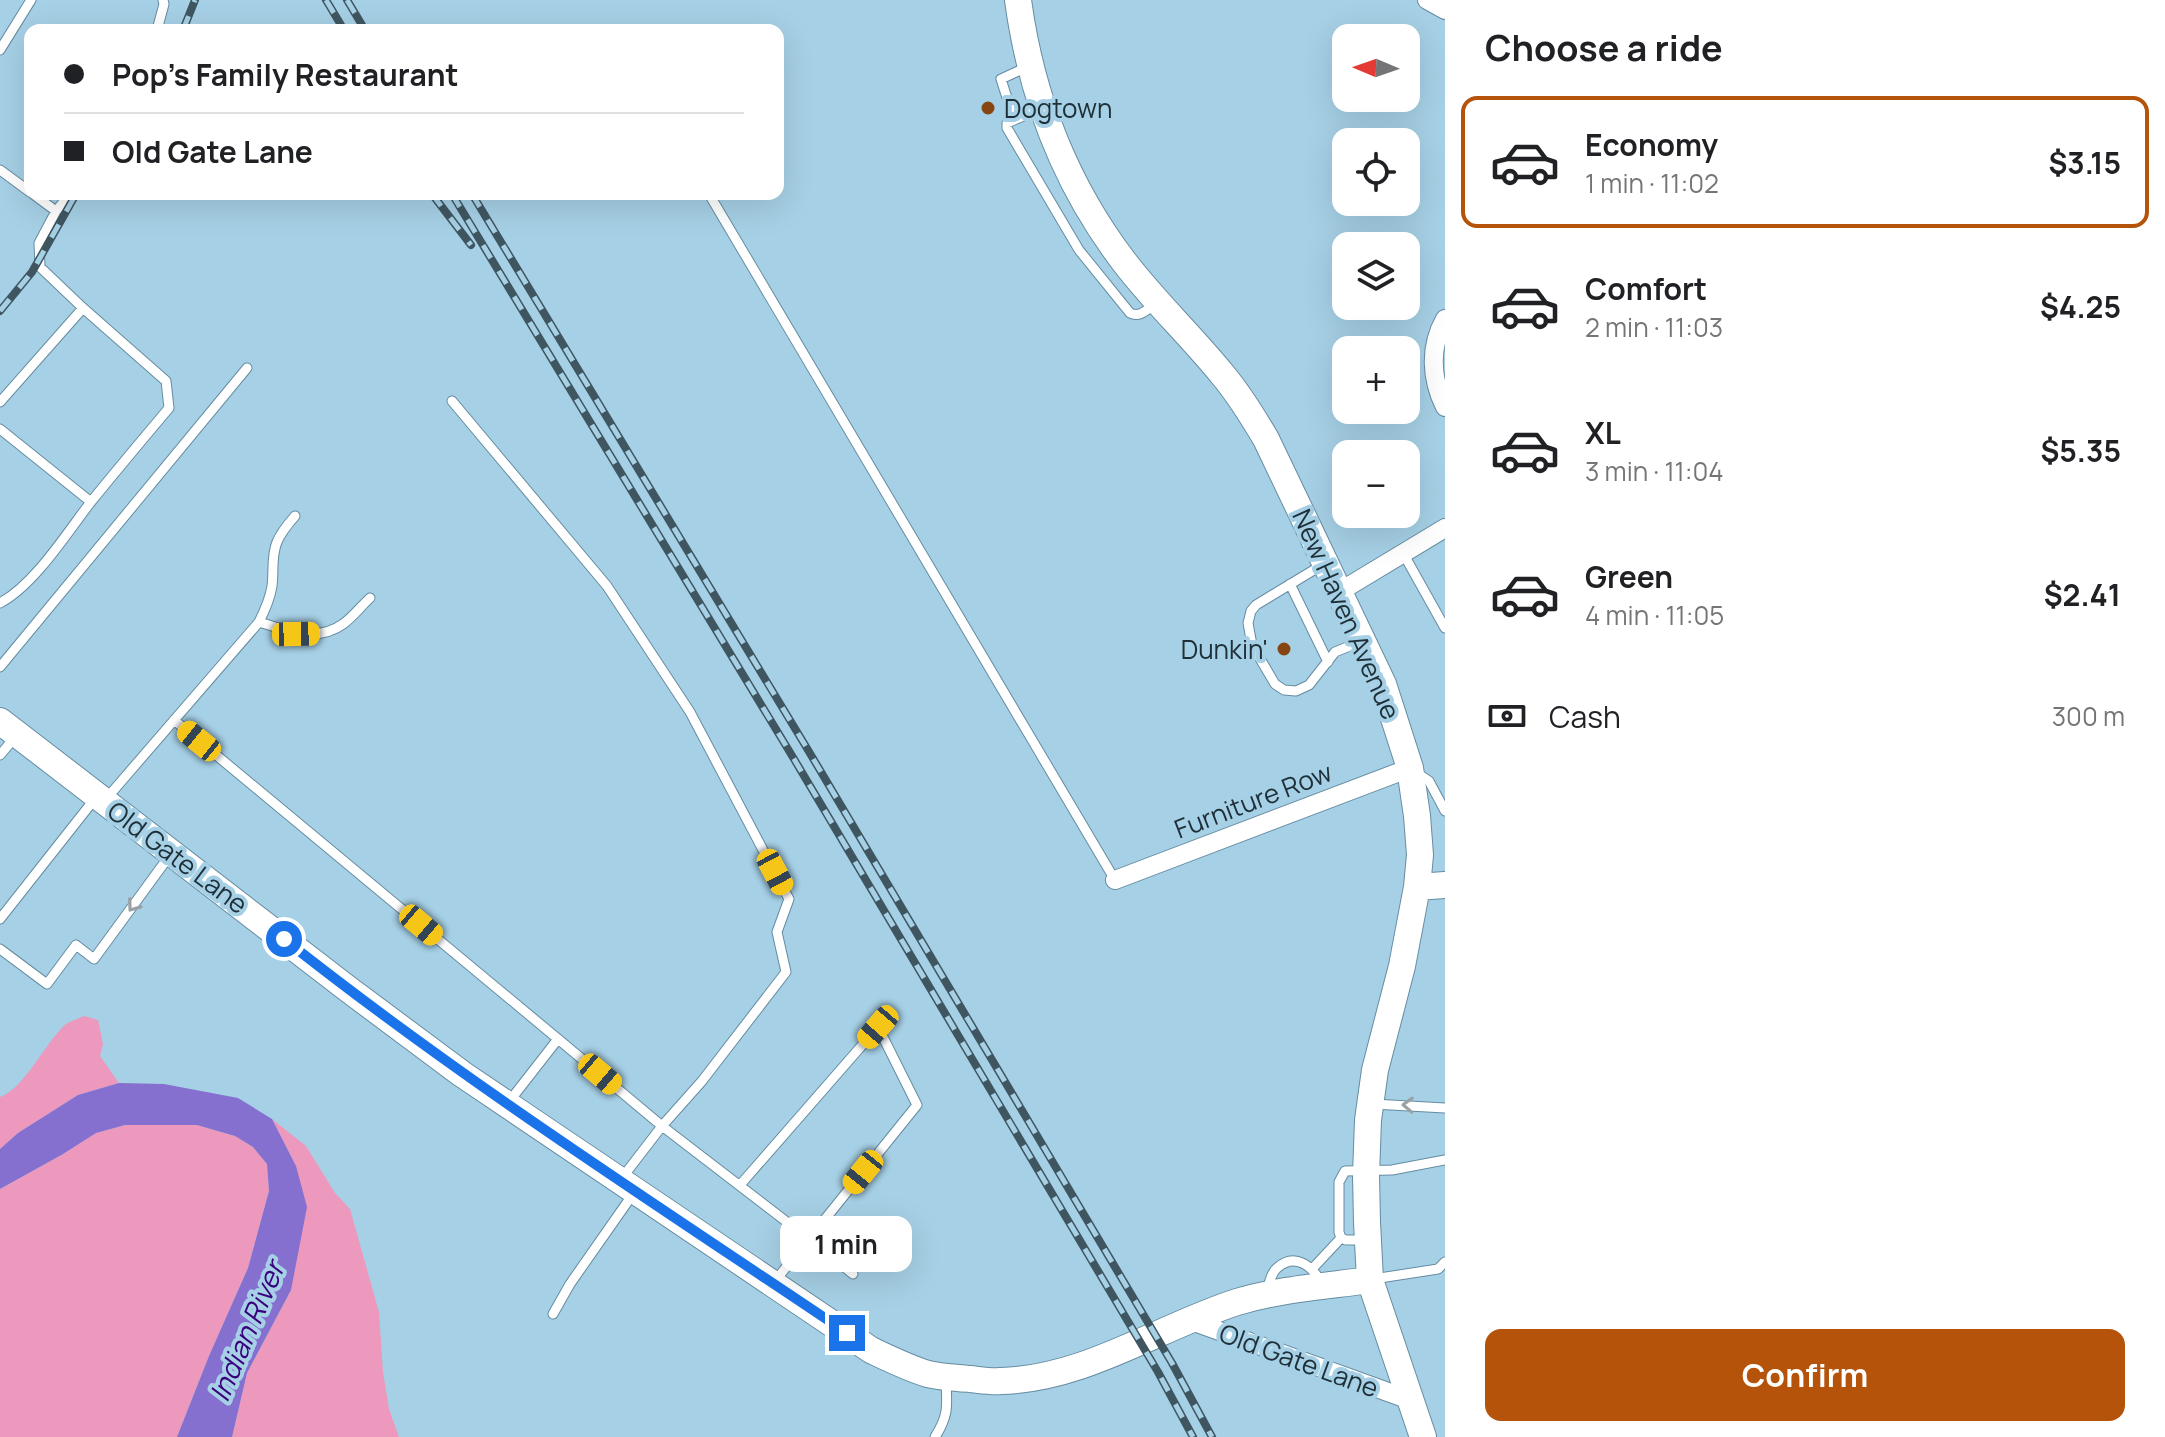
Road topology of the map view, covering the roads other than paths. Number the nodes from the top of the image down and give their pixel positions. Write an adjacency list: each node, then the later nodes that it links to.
1 (31, 0): 7 (lane)
2 (163, 0): 6 (lane)
3 (1018, 0): 8 (main road, New Haven Avenue)
4 (1427, 0): 5 (street)
5 (1445, 10)
6 (159, 24)
7 (0, 50)
8 (1030, 65): 9 (main road, New Haven Avenue); 10 (lane)
9 (1041, 109): 10 (lane); 17 (main road, New Haven Avenue)
10 (1014, 120): 18 (lane)
11 (0, 170): 12 (lane)
12 (24, 188)
13 (41, 200): 16 (lane)
14 (65, 200): 16 (lane)
15 (713, 200): 49 (lane)
16 (56, 211): 20 (lane)
17 (1102, 231): 18 (lane); 19 (main road, New Haven Avenue)
18 (1079, 250): 19 (lane)
19 (1157, 302): 31 (main road, New Haven Avenue)
20 (83, 308): 24 (lane); 27 (lane)
21 (1445, 319): 25 (street)
22 (247, 368): 41 (lane)
23 (452, 401): 58 (lane)
24 (0, 402)
25 (1445, 407)
26 (0, 429): 27 (lane)
27 (91, 502): 36 (lane)
28 (295, 516): 37 (lane)
29 (1445, 528): 30 (street)
30 (1403, 553): 34 (street); 38 (lane)
31 (1325, 563): 32 (lane); 34 (main road, New Haven Avenue)
32 (1290, 584): 40 (lane); 40 (lane)
33 (0, 591): 36 (lane)
34 (1339, 592): 39 (main road, New Haven Avenue)
35 (370, 598): 37 (lane)
36 (4, 601)
37 (259, 622): 42 (lane)
38 (1445, 628)
39 (1363, 641): 40 (lane); 45 (main road, New Haven Avenue)
40 (1328, 662)
41 (0, 667)
42 (174, 720): 46 (lane); 54 (lane)
43 (8, 727): 44 (lane); 46 (main road, Old Gate Lane)
44 (0, 755)
45 (1410, 768): 47 (lane); 49 (street, Furniture Row); 51 (main road, New Haven Avenue)
46 (101, 798): 48 (main road, Old Gate Lane); 52 (lane)
47 (1445, 811)
48 (172, 852): 53 (lane, one-way to 53); 55 (main road, Old Gate Lane)
49 (1115, 880)
50 (1445, 885): 51 (main road)
51 (1417, 887): 56 (main road, New Haven Avenue)
52 (0, 919)
53 (0, 949)
54 (558, 1039): 55 (lane); 58 (lane)
55 (507, 1104): 61 (main road, Old Gate Lane)
56 (1370, 1104): 57 (lane, one-way to 56); 60 (main road, New Haven Avenue)
57 (1445, 1108)
58 (662, 1126): 61 (lane); 62 (lane)
59 (1445, 1160): 60 (lane)
60 (1366, 1171): 63 (lane); 65 (main road, New Haven Avenue)
61 (628, 1185): 70 (main road, Old Gate Lane); 71 (lane)
62 (740, 1185): 64 (lane); 64 (lane)
63 (1341, 1238): 65 (lane); 68 (lane)
64 (809, 1239): 67 (lane); 70 (lane)
65 (1367, 1240): 69 (main road, New Haven Avenue)
66 (1445, 1262): 69 (lane)
67 (853, 1274)
68 (1318, 1277): 69 (main road, Old Gate Lane); 72 (main road, Old Gate Lane)
69 (1370, 1280): 74 (main road, New Haven Avenue)
70 (772, 1283): 73 (main road, Old Gate Lane)
71 (553, 1314)
72 (1189, 1320): 73 (main road, Old Gate Lane); 74 (street, Old Gate Lane)
73 (946, 1377): 75 (lane)
74 (1410, 1400): 76 (main road, New Haven Avenue)
75 (935, 1437)
76 (1423, 1437)

